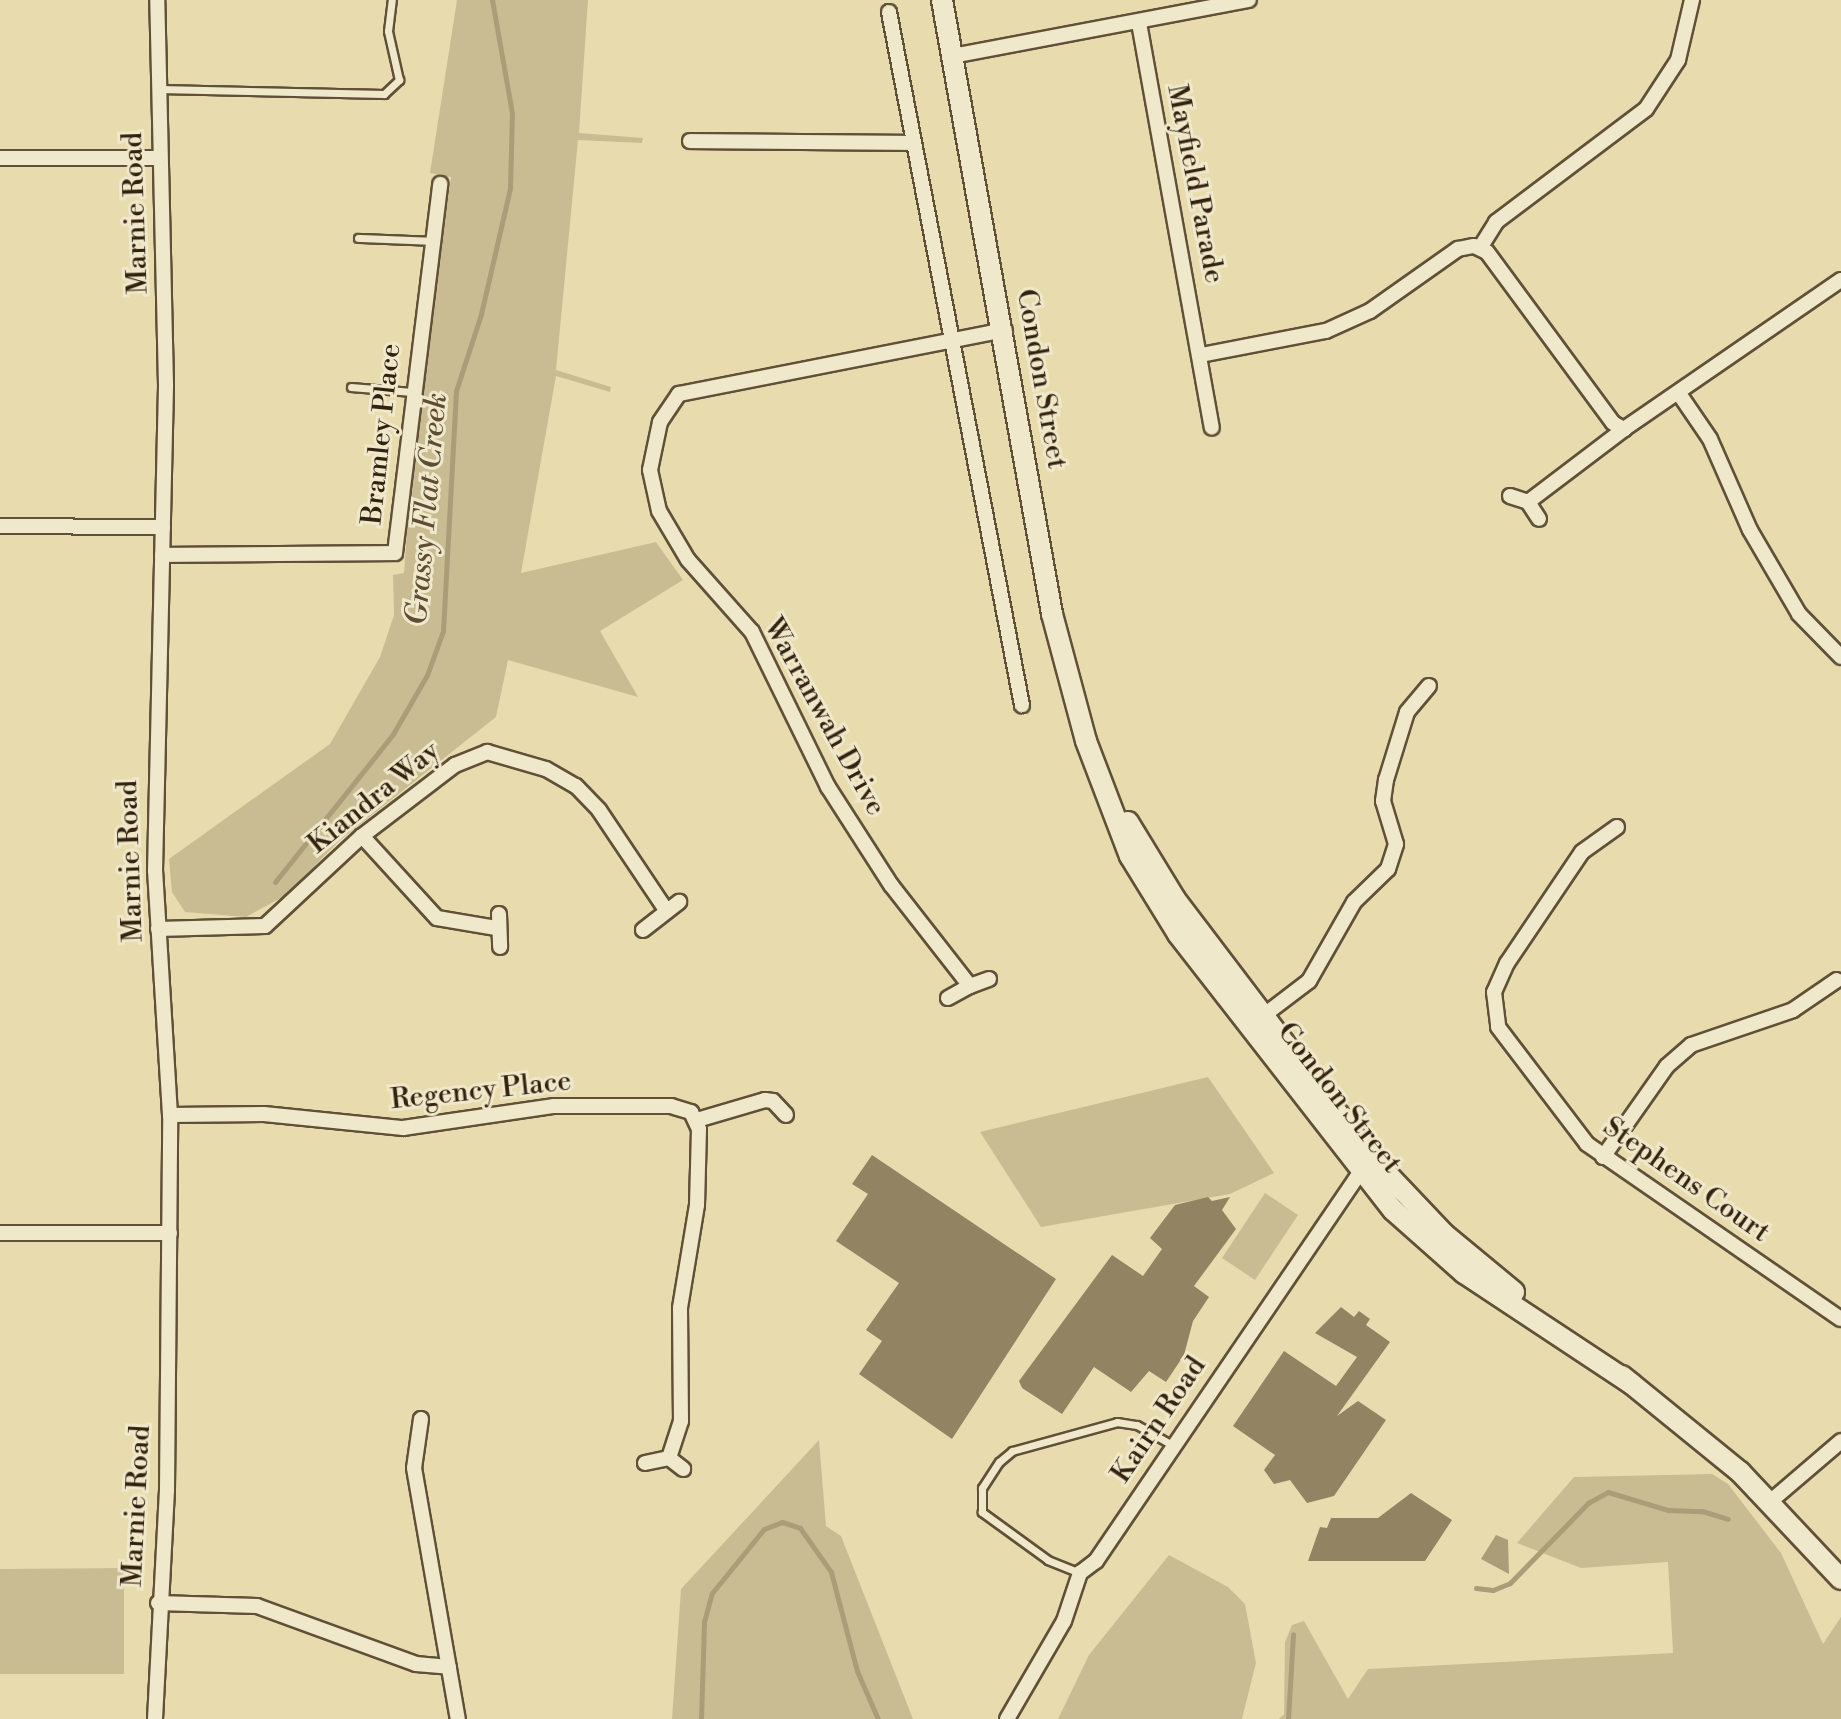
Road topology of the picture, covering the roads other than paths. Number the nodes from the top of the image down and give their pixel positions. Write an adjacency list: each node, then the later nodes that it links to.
1 (157, 0): 9 (street, Marnie Road)
2 (392, 0): 9 (lane)
3 (942, 0): 8 (main road, Condon Street)
4 (1249, 0): 7 (street)
5 (1692, 0): 17 (street)
6 (889, 12): 11 (street)
7 (1139, 23): 8 (street); 21 (street, Mayfield Parade)
8 (952, 56): 19 (main road, Condon Street)
9 (157, 89): 13 (street, Marnie Road)
10 (690, 141): 11 (street)
11 (912, 143): 20 (street)
12 (0, 158): 13 (street)
13 (160, 158): 31 (street, Marnie Road)
14 (440, 184): 16 (street, Bramley Place)
15 (358, 238): 16 (lane)
16 (432, 241): 23 (street, Bramley Place)
17 (1480, 248): 21 (street); 26 (street)
18 (1841, 280): 24 (street)
19 (1005, 330): 20 (street, Warranwah Drive); 36 (main road, Condon Street)
20 (953, 341): 35 (street); 44 (street, Warranwah Drive)
21 (1201, 355): 25 (street, Mayfield Parade)
22 (351, 387): 23 (lane)
23 (412, 392): 32 (street, Bramley Place)
24 (1680, 395): 26 (street); 33 (street)
25 (1212, 427)
26 (1624, 429): 28 (street)
27 (1510, 496): 28 (street)
28 (1528, 502): 29 (street)
29 (1539, 519)
30 (0, 526): 31 (street)
31 (163, 527): 32 (street, Marnie Road)
32 (162, 555): 39 (street, Marnie Road)
33 (1841, 657)
34 (1429, 686): 46 (street)
35 (1022, 705)
36 (1095, 765): 46 (main road, Condon Street); 51 (main road, Condon Street)
37 (1617, 827): 50 (street, Stephens Court)
38 (362, 836): 39 (street, Kiandra Way); 40 (street, Kiandra Way); 41 (street)
39 (158, 929): 47 (street, Marnie Road)
40 (643, 930)
41 (500, 947)
42 (989, 979): 44 (street)
43 (1837, 980): 50 (street)
44 (970, 986): 45 (street)
45 (948, 998)
46 (1263, 1016): 51 (main road, Condon Street)
47 (170, 1115): 49 (street, Regency Place); 53 (street, Marnie Road)
48 (786, 1115): 49 (street)
49 (697, 1120): 58 (street)
50 (1603, 1157): 54 (street, Stephens Court)
51 (1365, 1164): 57 (street, Kairn Road); 61 (main road, Condon Street)
52 (0, 1233): 53 (street)
53 (170, 1233): 64 (street, Marnie Road)
54 (1841, 1319)
55 (421, 1419): 65 (street)
56 (1841, 1441): 61 (street)
57 (1172, 1445): 62 (street, Kairn Road); 62 (lane)
58 (669, 1458): 59 (street); 60 (street)
59 (645, 1463)
60 (683, 1469)
61 (1771, 1501): 63 (main road, Condon Street)
62 (1080, 1573): 68 (street, Kairn Road)
63 (1841, 1579)
64 (158, 1603): 65 (street); 66 (street, Marnie Road)
65 (449, 1667): 67 (street)
66 (155, 1719)
67 (458, 1719)
68 (1007, 1719)

